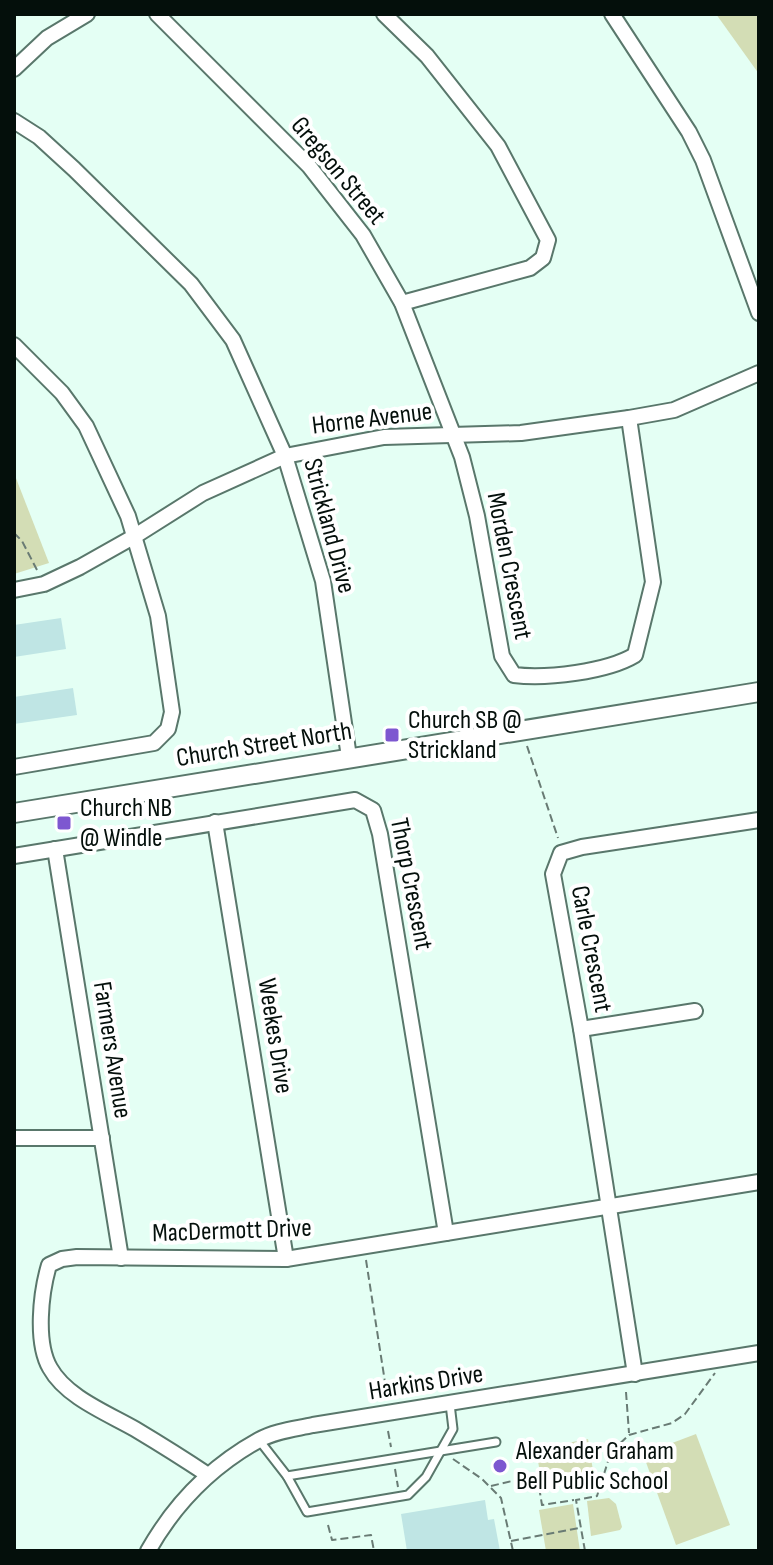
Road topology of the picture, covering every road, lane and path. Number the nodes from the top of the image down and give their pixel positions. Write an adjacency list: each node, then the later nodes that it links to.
1 (87, 14): 5 (street)
2 (157, 14): 7 (street, Gregson Street)
3 (384, 14): 7 (street)
4 (612, 14): 8 (street)
5 (14, 69)
6 (14, 121): 13 (street, Strickland Drive)
7 (402, 303): 12 (street, Gregson Street)
8 (759, 313)
9 (14, 345): 15 (street)
10 (759, 373): 11 (street, Horne Avenue)
11 (629, 418): 12 (street, Horne Avenue); 12 (street, Morden Crescent)
12 (454, 434): 13 (street, Horne Avenue)
13 (285, 456): 15 (street, Horne Avenue); 20 (street, Strickland Drive)
14 (14, 533): 16 (path)
15 (135, 536): 17 (street, Horne Avenue); 21 (street)
16 (37, 571)
17 (14, 590)
18 (759, 692): 20 (street, Church Street North)
19 (526, 745): 26 (path)
20 (349, 757): 22 (street, Church Street North)
21 (14, 767)
22 (14, 813)
23 (759, 820): 26 (street, Carle Crescent)
24 (215, 822): 25 (street, Thorp Crescent); 34 (street, Thorp Crescent); 37 (street, Weekes Drive)
25 (55, 849): 27 (street, Thorp Crescent); 31 (street, Farmers Avenue)
26 (561, 853): 29 (street, Carle Crescent)
27 (14, 856)
28 (695, 1011): 29 (street)
29 (581, 1029): 33 (street, Carle Crescent)
30 (14, 1138): 31 (street)
31 (102, 1138): 36 (street, Farmers Avenue)
32 (759, 1182): 33 (street, MacDermott Drive)
33 (610, 1207): 34 (street, MacDermott Drive); 40 (street, Carle Crescent)
34 (446, 1233): 35 (street, MacDermott Drive)
35 (363, 1247): 37 (street, MacDermott Drive); 42 (path)
36 (121, 1258): 37 (street, MacDermott Drive); 49 (street, MacDermott Drive)
37 (286, 1259)
38 (759, 1353): 39 (street, Harkins Drive)
39 (722, 1358): 40 (street, Harkins Drive); 44 (path)
40 (635, 1374): 43 (street, Harkins Drive)
41 (626, 1392): 44 (path)
42 (387, 1395)
43 (450, 1404): 45 (street, Harkins Drive); 47 (lane)
44 (629, 1435): 52 (path)
45 (259, 1440): 49 (street, Harkins Drive); 50 (lane)
46 (496, 1442): 47 (lane)
47 (440, 1451): 50 (lane); 50 (lane)
48 (452, 1458): 51 (path)
49 (208, 1475): 56 (street, Harkins Drive)
50 (287, 1476)
51 (490, 1487): 52 (path); 55 (path)
52 (576, 1500): 54 (path)
53 (328, 1525): 57 (path)
54 (581, 1528): 55 (path); 59 (path)
55 (511, 1541): 58 (path)
56 (148, 1551)
57 (374, 1551)
58 (513, 1551)
59 (585, 1551)

